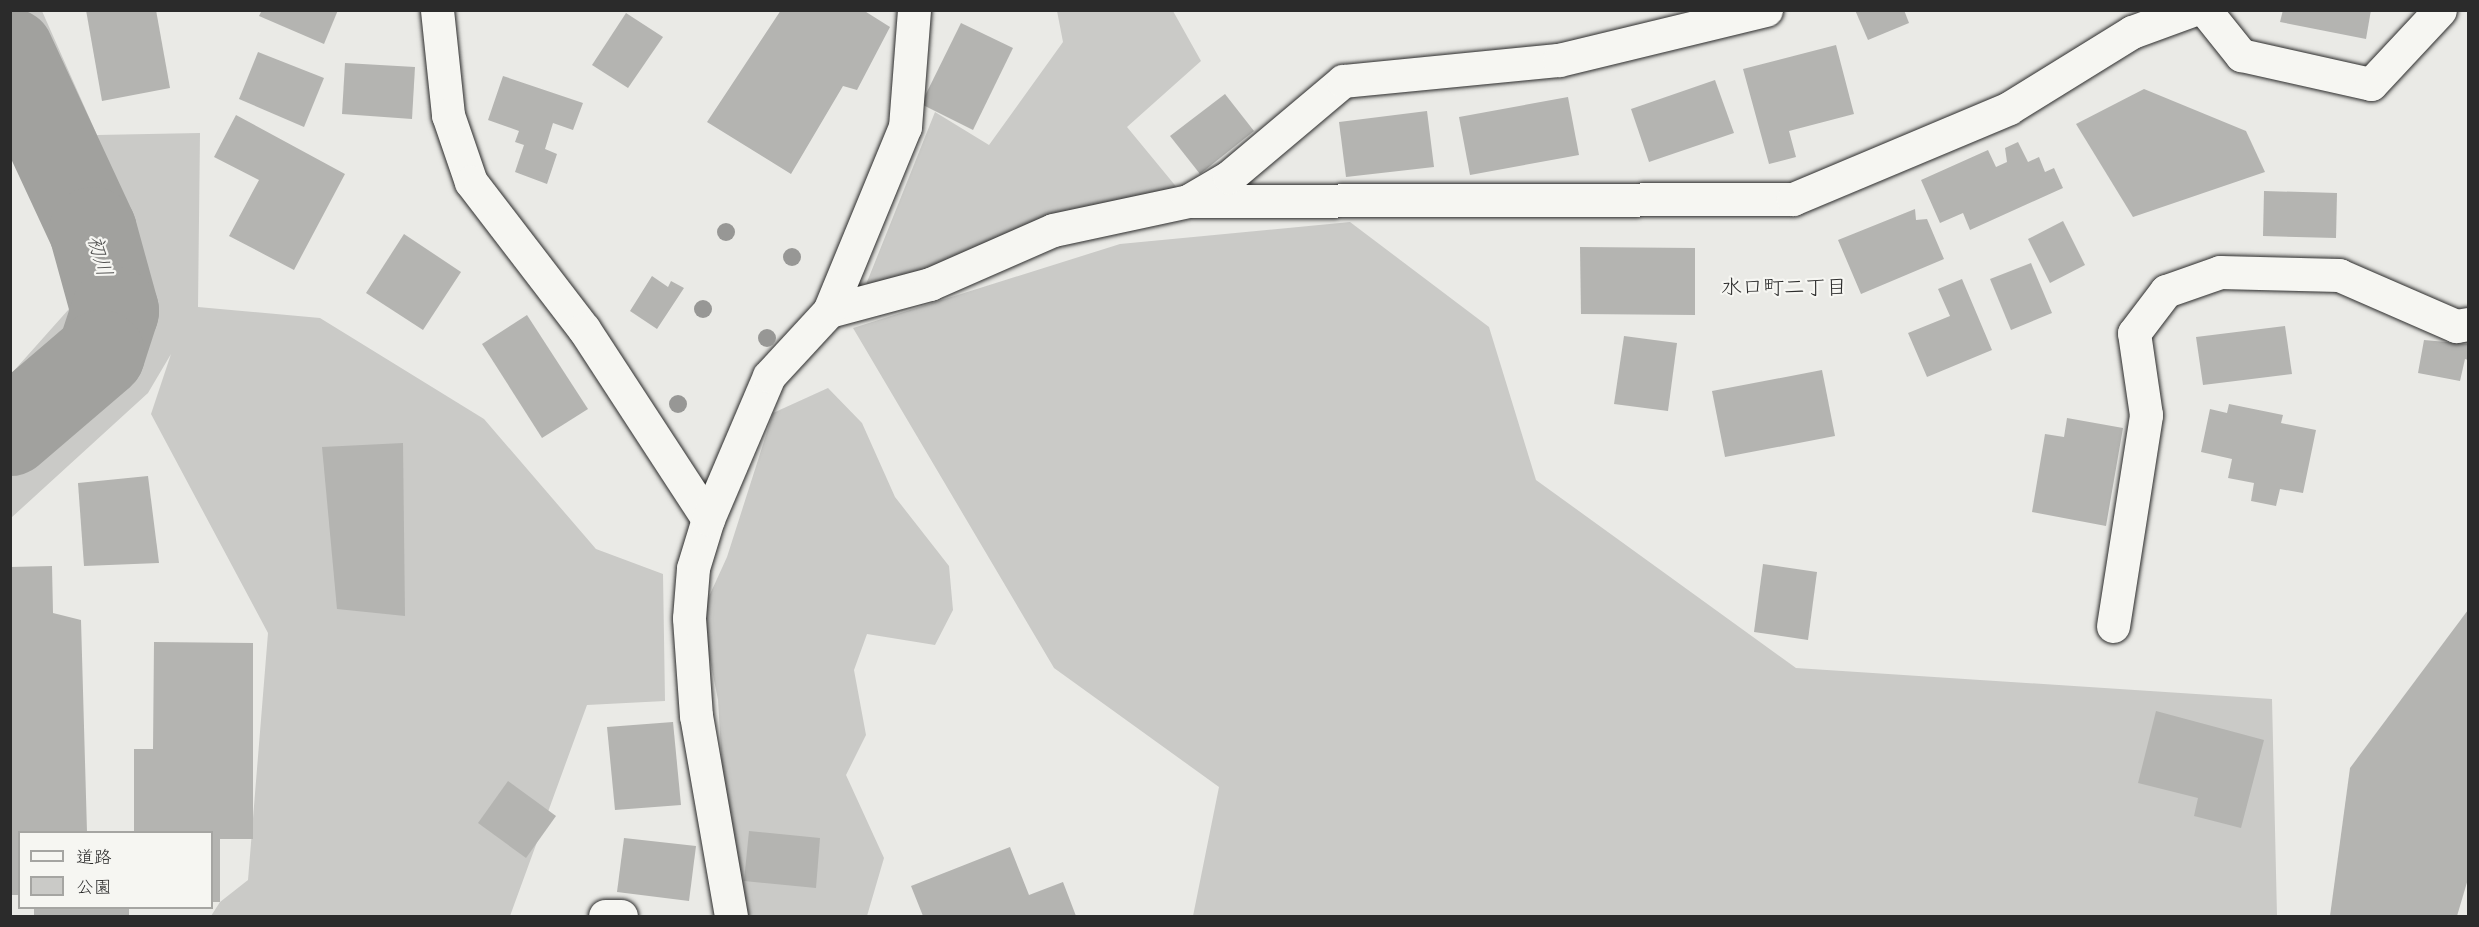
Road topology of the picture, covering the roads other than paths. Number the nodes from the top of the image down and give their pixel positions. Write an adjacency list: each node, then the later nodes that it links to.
1 (437, 10): 10 (street)
2 (914, 10): 8 (street)
3 (1766, 10): 7 (street)
4 (2193, 10): 7 (street)
5 (2205, 10): 6 (street)
6 (2440, 10)
7 (1188, 201): 8 (street)
8 (829, 310): 10 (street)
9 (2469, 324): 11 (street)
10 (708, 519): 14 (street)
11 (2113, 626)
12 (605, 916): 13 (street)
13 (621, 916)
14 (730, 916)

